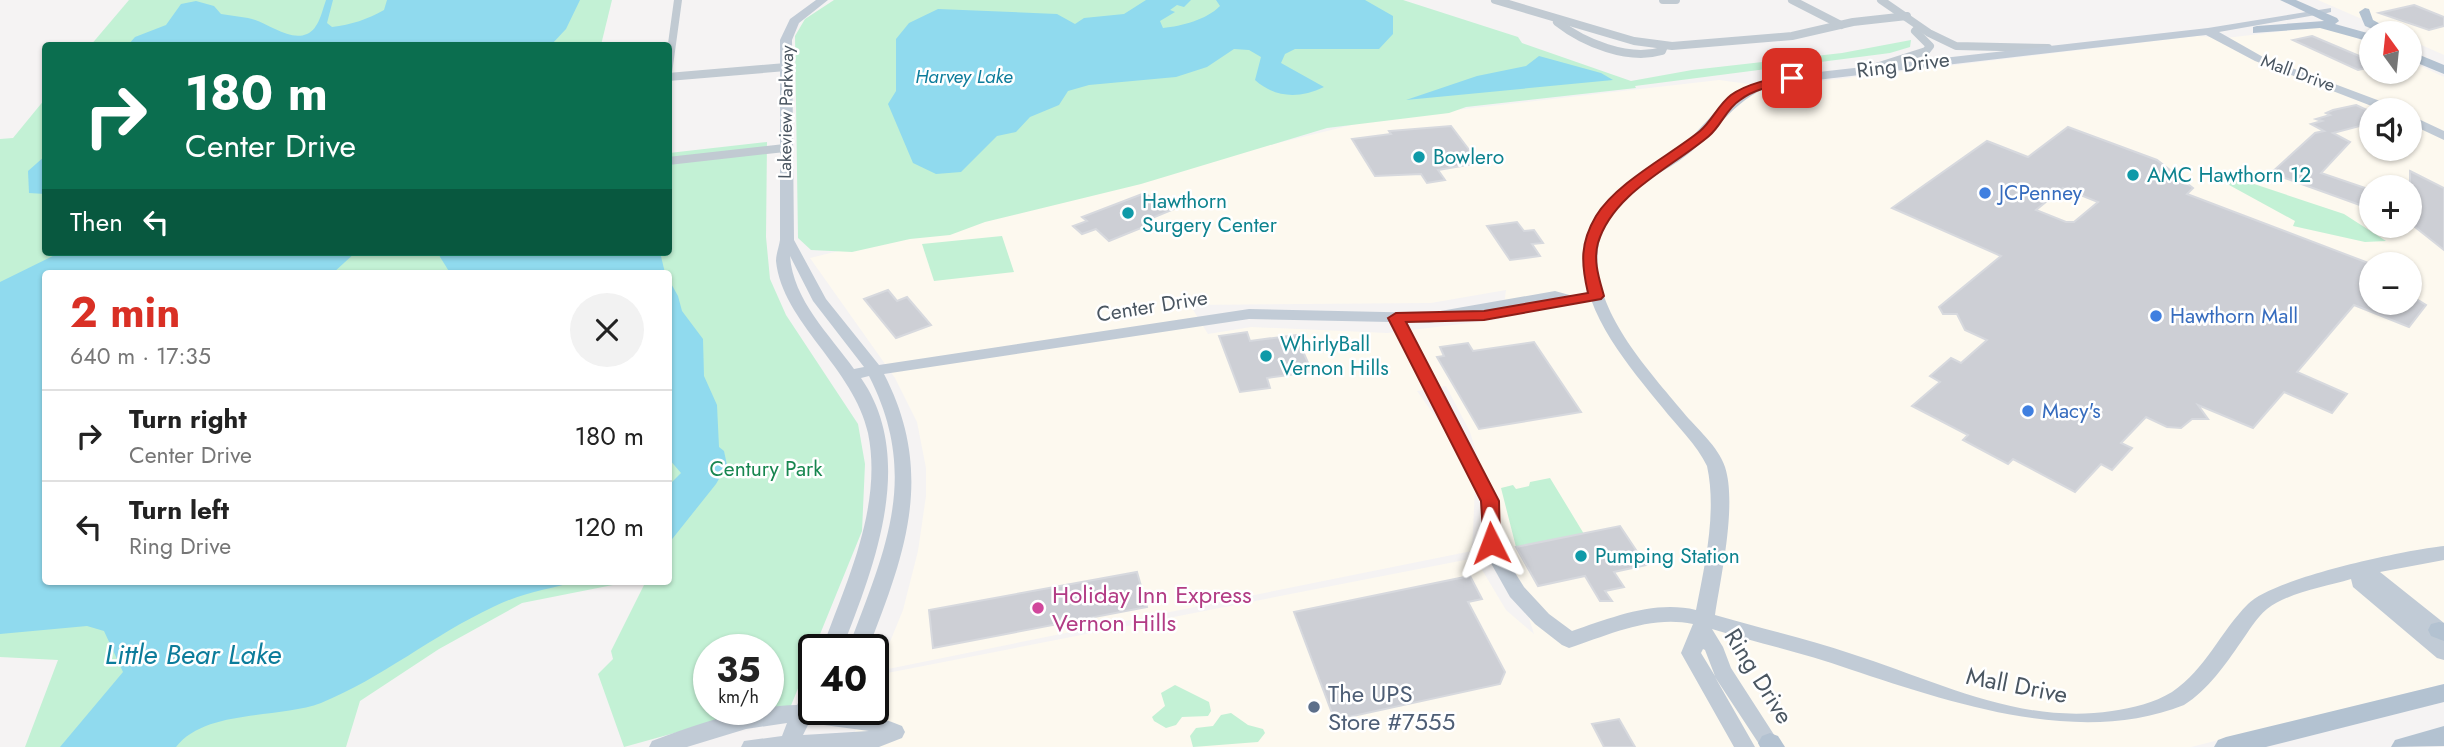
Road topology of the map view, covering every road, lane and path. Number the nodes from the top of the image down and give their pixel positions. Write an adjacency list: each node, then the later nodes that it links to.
1 (678, 0): 25 (street)
2 (823, 0): 31 (street, Lakeview Parkway)
3 (1495, 0): 16 (street)
4 (1663, 0): 5 (street)
5 (1676, 0)
6 (1791, 0): 19 (street)
7 (1869, 0): 15 (street)
8 (1881, 0): 14 (street)
9 (2275, 0): 18 (main road)
10 (2286, 0): 13 (main road)
11 (2304, 0): 13 (main road)
12 (2365, 12): 17 (main road)
13 (2325, 13): 18 (street, Ring Drive); 20 (main road); 21 (street, Ring Drive); 23 (main road)
14 (1908, 16): 15 (street); 27 (street)
15 (1896, 17): 19 (street); 32 (street)
16 (1555, 20): 26 (street); 26 (street)
17 (2367, 21)
18 (2270, 22): 22 (street, Ring Drive)
19 (1842, 25): 26 (street)
20 (2359, 26)
21 (2257, 30): 22 (street, Ring Drive); 24 (main road)
22 (2208, 31): 27 (street, Ring Drive); 35 (street, Mall Drive)
23 (2359, 31)
24 (2359, 35)
25 (672, 45)
26 (1664, 46)
27 (2048, 48): 32 (street, Ring Drive)
28 (2422, 51): 30 (main road)
29 (2422, 60): 33 (main road)
30 (2444, 61)
31 (786, 67): 34 (street); 38 (street, Lakeview Parkway)
32 (1873, 68): 41 (street, Ring Drive)
33 (2444, 69)
34 (672, 75)
35 (2361, 98)
36 (2422, 125): 37 (street)
37 (2444, 136)
38 (785, 149): 39 (street); 40 (street, Lakeview Parkway)
39 (672, 161)
40 (787, 240): 43 (street, Lakeview Parkway); 44 (street, Lakeview Parkway)
41 (1596, 296): 42 (street, Center Drive); 47 (street, Ring Drive)
42 (1396, 318): 43 (street, Center Drive); 47 (street, Mall Drive)
43 (874, 370): 44 (street, Center Drive); 50 (street, Lakeview Parkway)
44 (852, 374): 49 (street, Lakeview Parkway)
45 (2444, 553): 46 (street, Mall Drive)
46 (2362, 572): 47 (street, Mall Drive); 48 (street); 51 (street)
47 (1703, 627): 60 (street, Ring Drive); 63 (street, Ring Drive)
48 (2442, 632)
49 (837, 634)
50 (864, 634)
51 (2444, 652)
52 (2444, 692): 64 (main road)
53 (798, 716): 61 (street)
54 (798, 722): 58 (street)
55 (830, 725): 59 (street)
56 (880, 725): 59 (street)
57 (2444, 736): 65 (main road)
58 (787, 745): 59 (street); 62 (street)
59 (822, 746)
60 (1772, 746)
61 (659, 747)
62 (751, 747)
63 (1745, 747)
64 (2226, 747)
65 (2403, 747)

